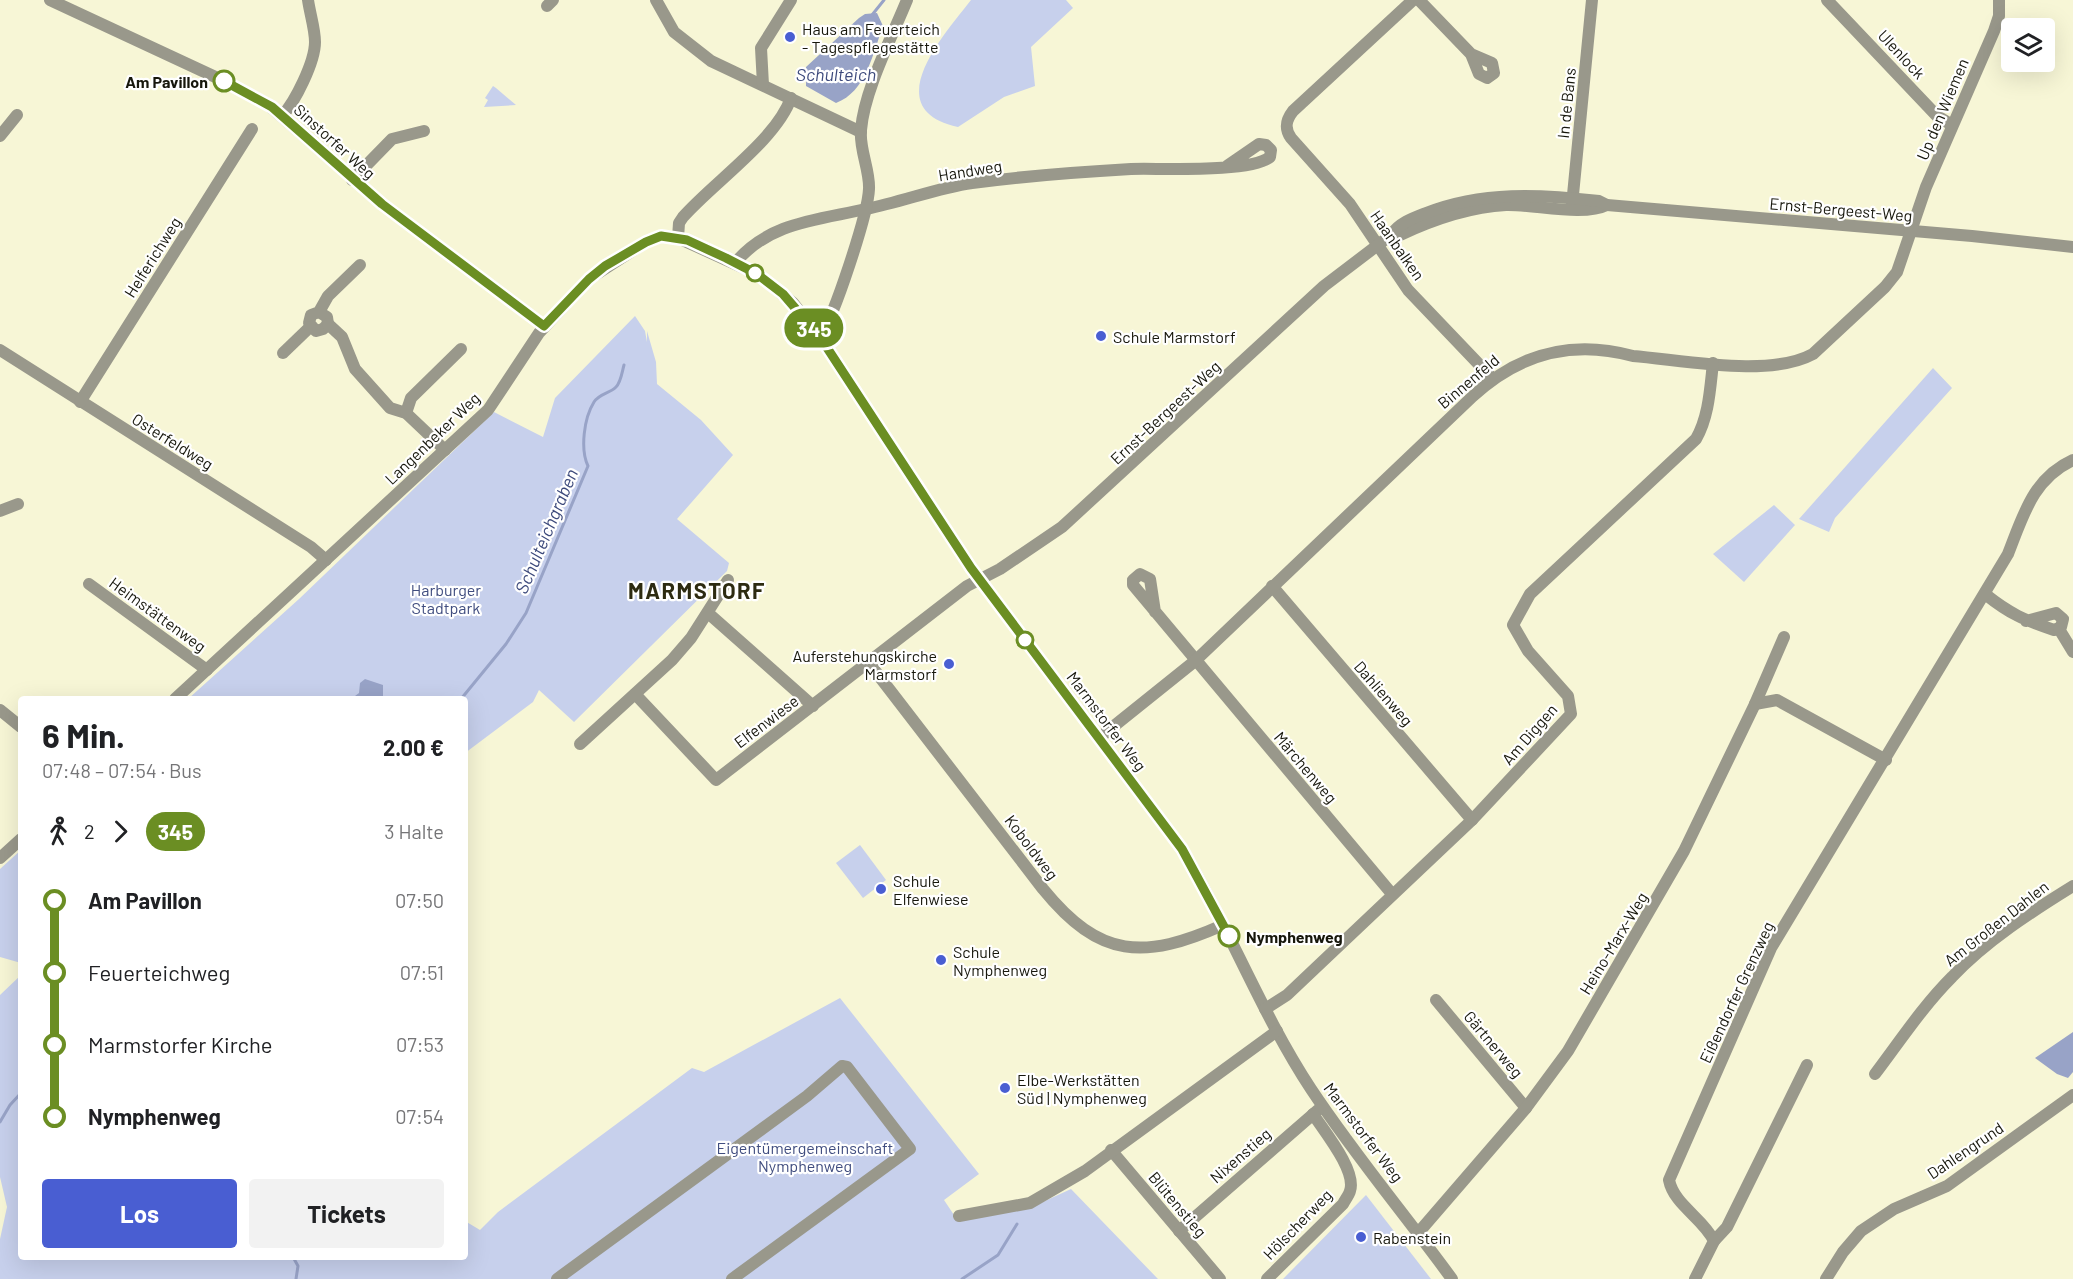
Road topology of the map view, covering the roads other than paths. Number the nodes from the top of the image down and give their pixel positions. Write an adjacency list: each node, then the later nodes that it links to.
1 (50, 0): 15 (street, Sinstorfer Weg)
2 (308, 0): 15 (street)
3 (656, 0): 12 (street)
4 (791, 0): 12 (street)
5 (907, 0): 19 (street)
6 (1413, 0): 27 (street, Haanbalken)
7 (1419, 0): 11 (street)
8 (1592, 0): 23 (street, In de Bans)
9 (1999, 0): 16 (street, Up den Wiemen)
10 (1825, 1): 16 (street, Ulenlock)
11 (1471, 54)
12 (763, 85): 13 (street)
13 (791, 98): 19 (street); 26 (street)
14 (17, 115): 20 (street)
15 (282, 116): 22 (street, Sinstorfer Weg)
16 (1952, 125): 25 (street, Up den Wiemen)
17 (252, 129): 41 (street, Helferichweg)
18 (424, 131): 22 (street)
19 (861, 132): 24 (street)
20 (0, 136)
21 (1227, 166): 24 (street, Handweg)
22 (352, 180): 33 (street, Sinstorfer Weg)
23 (1572, 203): 25 (street, Ernst-Bergeest-Weg); 27 (street, Ernst-Bergeest-Weg)
24 (866, 209): 29 (street, Handweg); 35 (street)
25 (1912, 231): 28 (street, Ernst-Bergeest-Weg); 39 (street, Binnenfeld)
26 (678, 238): 29 (street, Marmstorfer Weg); 33 (street, Langenbeker Weg)
27 (1377, 243): 40 (street, Haanbalken); 49 (street, Ernst-Bergeest-Weg)
28 (2073, 247)
29 (735, 263): 35 (street, Marmstorfer Weg)
30 (360, 266): 31 (street)
31 (319, 312): 32 (street); 34 (street)
32 (327, 324): 34 (street); 42 (street)
33 (544, 326): 43 (street, Langenbeker Weg)
34 (310, 327): 38 (street)
35 (820, 337): 49 (street, Marmstorfer Weg)
36 (460, 349): 42 (street)
37 (0, 350): 41 (street, Osterfeldweg)
38 (283, 352)
39 (1713, 363): 40 (street, Binnenfeld); 69 (street, Am Diggen)
40 (1492, 378): 51 (street, Binnenfeld)
41 (80, 402): 47 (street, Osterfeldweg)
42 (406, 413): 43 (street)
43 (445, 450): 47 (street, Langenbeker Weg)
44 (2073, 460): 52 (street, Eißendorfer Grenzweg)
45 (18, 504): 46 (street)
46 (0, 511)
47 (326, 560): 59 (street, Langenbeker Weg)
48 (728, 580): 54 (street)
49 (980, 581): 58 (street, Elfenwiese); 66 (street, Marmstorfer Weg)
50 (89, 584): 59 (street, Heimstättenweg)
51 (1272, 586): 57 (street, Binnenfeld); 69 (street, Dahlienweg)
52 (1985, 594): 56 (street); 68 (street, Eißendorfer Grenzweg)
53 (1155, 612): 57 (street, Märchenweg)
54 (708, 613): 60 (street); 63 (street)
55 (1784, 637): 62 (street, Heino-Marx-Weg)
56 (2073, 652)
57 (1195, 661): 66 (street, Binnenfeld); 73 (street, Märchenweg)
58 (869, 663): 63 (street, Elfenwiese); 74 (street, Koboldweg)
59 (207, 670): 61 (street, Langenbeker Weg)
60 (635, 694): 63 (street, Elfenwiese); 67 (street)
61 (178, 696)
62 (1755, 704): 68 (street); 82 (street, Heino-Marx-Weg)
63 (813, 706)
64 (0, 710): 65 (street)
65 (18, 725)
66 (1099, 738): 74 (street, Marmstorfer Weg)
67 (580, 744)
68 (1886, 760): 89 (street, Eißendorfer Grenzweg)
69 (1472, 820): 73 (street, Am Diggen)
70 (18, 842): 71 (street)
71 (0, 858)
72 (2073, 886): 79 (street, Am Großen Dahlen)
73 (1392, 894): 76 (street, Am Diggen)
74 (1223, 925): 76 (street, Marmstorfer Weg)
75 (1436, 1000): 82 (street, Gärtnerweg)
76 (1265, 1009): 77 (street, Marmstorfer Weg)
77 (1276, 1031): 81 (street, Marmstorfer Weg); 84 (street)
78 (1808, 1065): 89 (street)
79 (1875, 1074)
80 (2073, 1095): 96 (street, Dahlengrund)
81 (1323, 1105): 83 (street, Nixenstieg); 88 (street, Marmstorfer Weg)
82 (1526, 1108): 88 (street, Heino-Marx-Weg)
83 (1312, 1114): 85 (street, Marmstorfer Weg); 87 (street, Nixenstieg)
84 (1111, 1150): 86 (street); 87 (street, Blütenstieg)
85 (1350, 1191): 93 (street, Hölscherweg)
86 (959, 1216)
87 (1179, 1231): 92 (street, Blütenstieg)
88 (1419, 1232): 94 (street, Marmstorfer Weg)
89 (1714, 1241): 95 (street)
90 (557, 1279): 91 (street)
91 (732, 1279)
92 (1220, 1279)
93 (1267, 1279)
94 (1452, 1279)
95 (1695, 1279)
96 (1826, 1279)

